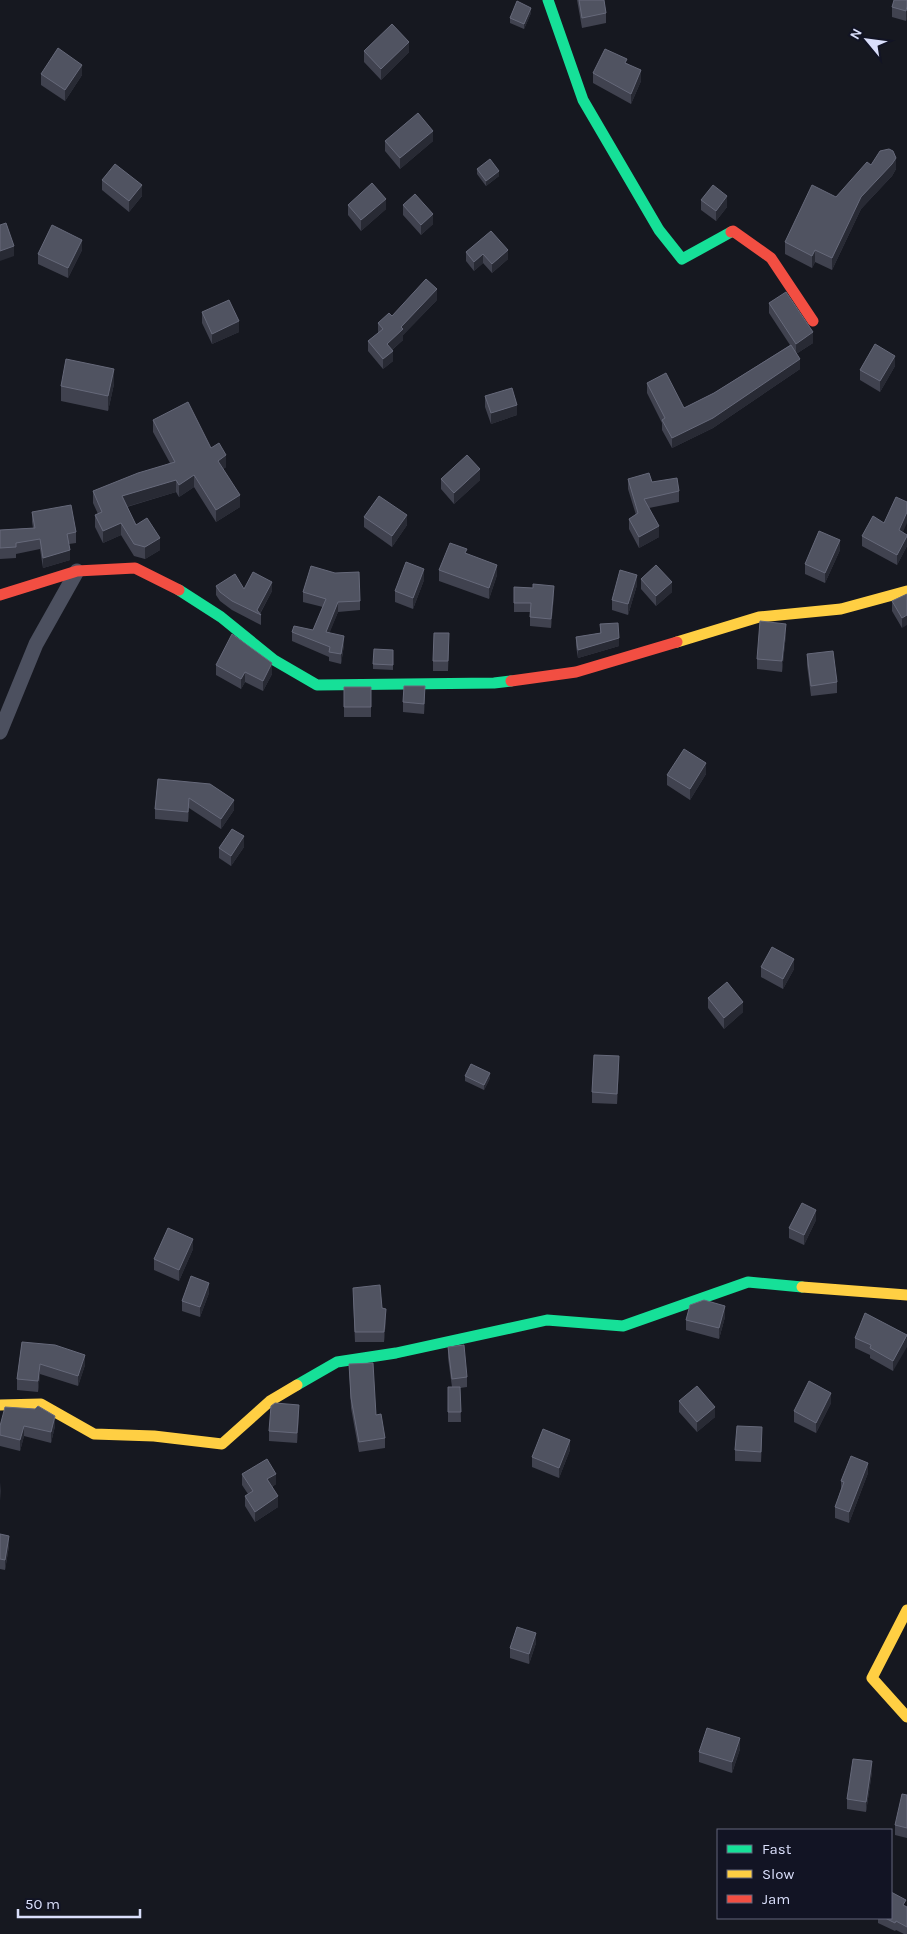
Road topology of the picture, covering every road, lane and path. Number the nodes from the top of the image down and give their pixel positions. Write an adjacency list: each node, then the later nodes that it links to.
1 (548, 0): 2 (street)
2 (813, 321)
3 (78, 571): 4 (street); 5 (street); 6 (street)
4 (907, 591)
5 (0, 595)
6 (0, 732)
7 (907, 1294): 8 (street)
8 (0, 1405)
9 (907, 1610): 10 (street)
10 (907, 1717)

